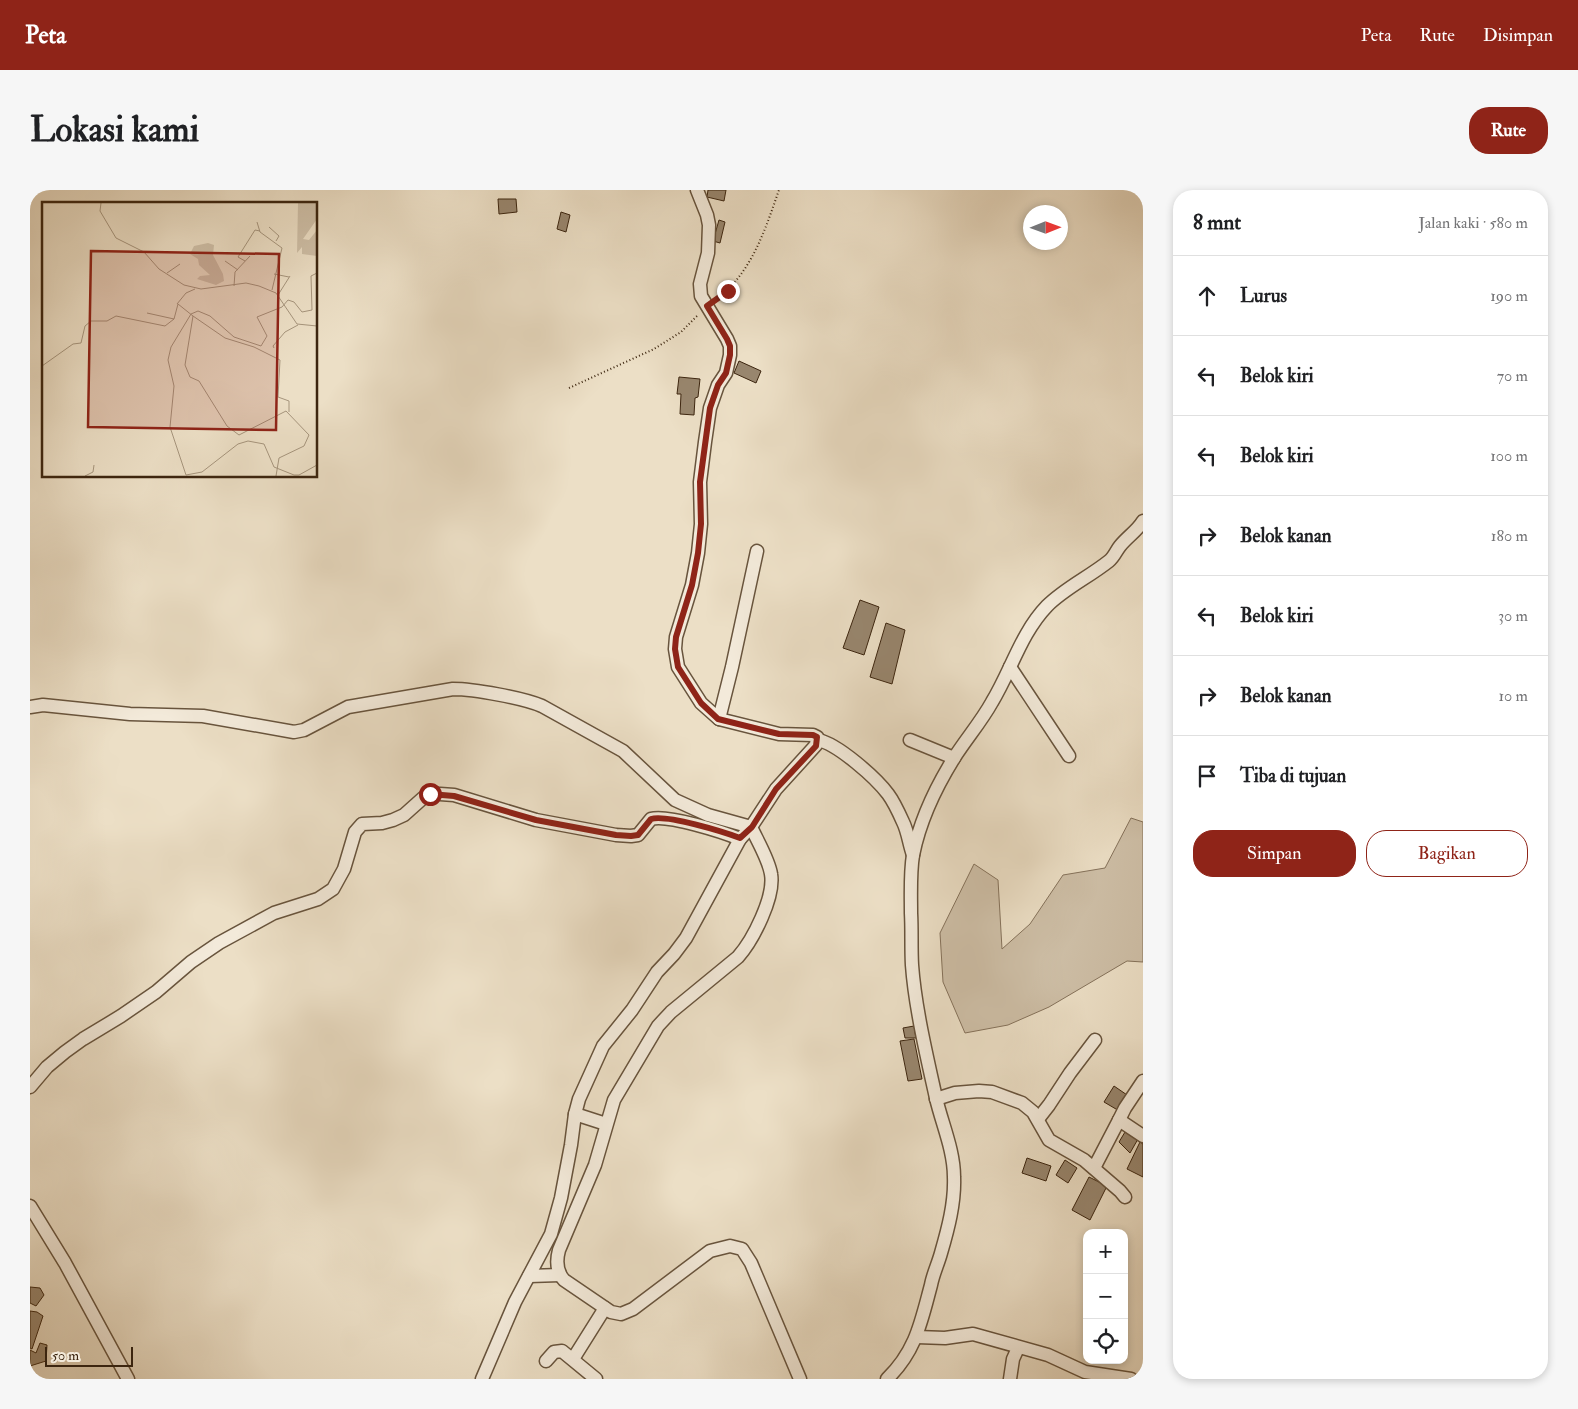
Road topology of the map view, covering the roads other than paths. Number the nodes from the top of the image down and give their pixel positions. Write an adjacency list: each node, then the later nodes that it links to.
1 (697, 190): 6 (street)
2 (1143, 521): 4 (street)
3 (757, 551): 6 (street)
4 (1010, 667): 9 (street); 10 (street)
5 (30, 707): 11 (street)
6 (718, 719): 7 (street)
7 (818, 740): 11 (street); 13 (street)
8 (910, 740): 10 (street)
9 (1069, 756)
10 (954, 758): 13 (street)
11 (752, 827): 12 (street); 21 (street)
12 (740, 838): 16 (street); 18 (street)
13 (913, 855): 17 (street)
14 (1095, 1040): 19 (street)
15 (1143, 1081): 20 (street)
16 (30, 1087)
17 (936, 1098): 19 (street); 29 (street)
18 (575, 1114): 21 (street); 27 (street)
19 (1038, 1119): 23 (street)
20 (1119, 1120): 22 (street); 23 (street)
21 (606, 1124): 26 (street)
22 (1143, 1136)
23 (1094, 1168): 24 (street)
24 (1125, 1198)
25 (30, 1206): 33 (street)
26 (560, 1275): 27 (street); 28 (street)
27 (529, 1276): 34 (street)
28 (605, 1308): 31 (street); 36 (street)
29 (917, 1337): 30 (street); 37 (street)
30 (1018, 1348): 38 (street); 39 (street)
31 (573, 1360): 32 (street); 35 (street)
32 (546, 1361)
33 (128, 1379)
34 (482, 1379)
35 (596, 1379)
36 (800, 1379)
37 (887, 1379)
38 (1010, 1379)
39 (1131, 1379)

